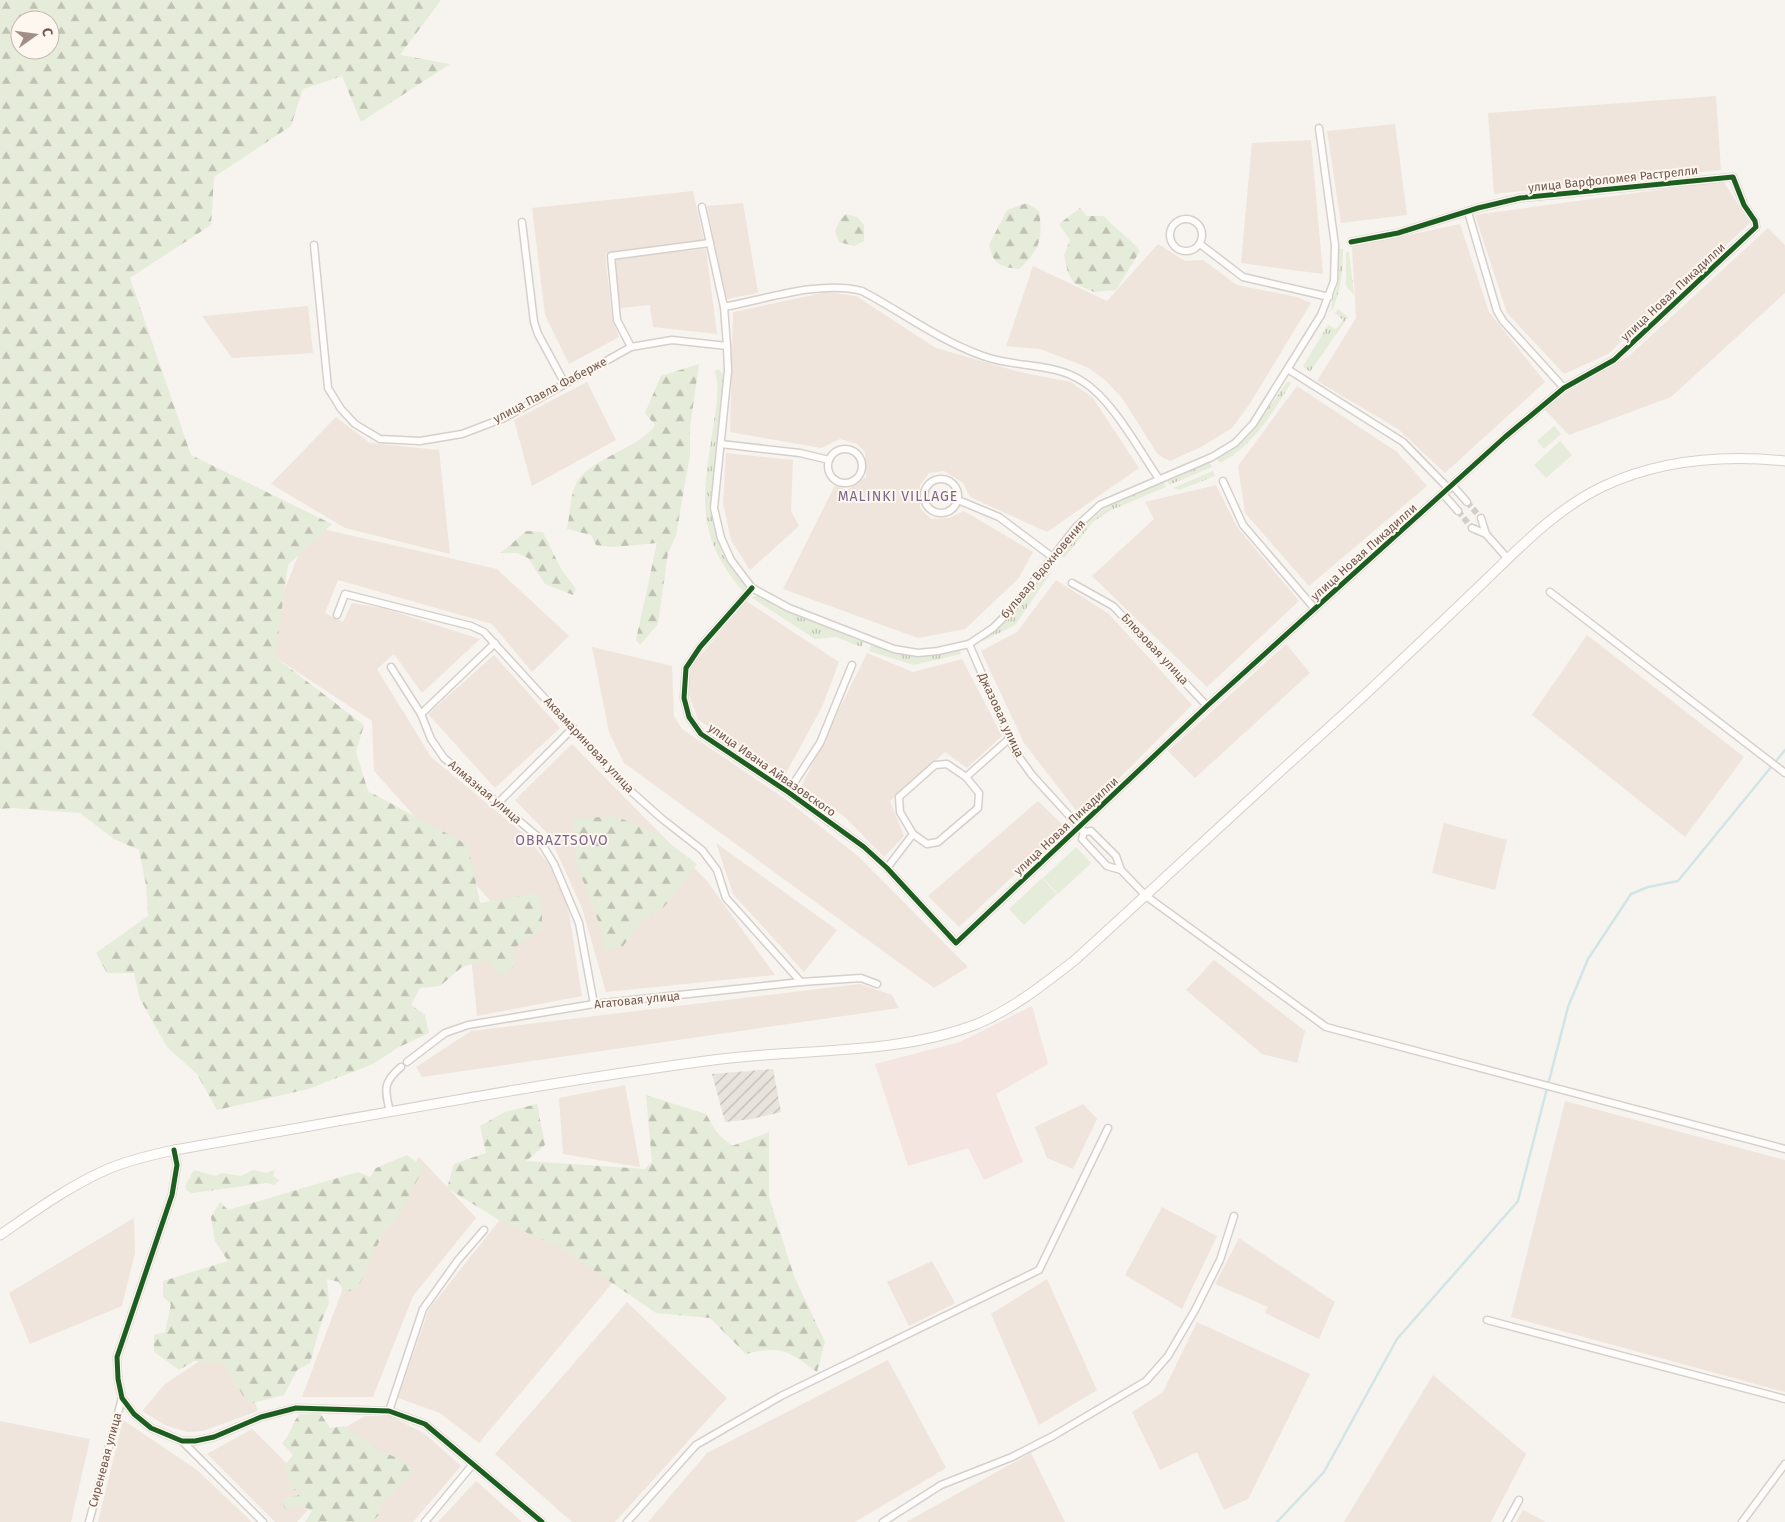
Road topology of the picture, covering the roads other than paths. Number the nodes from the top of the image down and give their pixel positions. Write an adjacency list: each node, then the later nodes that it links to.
1 (1319, 128): 10 (street, бульвар Вдохновения)
2 (1733, 177): 4 (street, улица Варфоломея Растрелли); 16 (street, улица Новая Пикадилли)
3 (702, 207): 7 (street, бульвар Вдохновения)
4 (1468, 212): 6 (street, улица Варфоломея Растрелли); 16 (street)
5 (522, 222): 15 (street)
6 (1351, 242)
7 (710, 243): 11 (street, бульвар Вдохновения); 13 (street)
8 (1200, 244): 8 (street); 10 (street)
9 (314, 245): 15 (street, улица Павла Фаберже)
10 (1329, 297): 14 (street, бульвар Вдохновения)
11 (724, 307): 12 (street, бульвар Вдохновения); 20 (street)
12 (727, 346): 13 (street, улица Павла Фаберже); 17 (street, бульвар Вдохновения)
13 (631, 347): 15 (street, улица Павла Фаберже)
14 (1289, 370): 20 (street, бульвар Вдохновения); 22 (street)
15 (564, 382)
16 (1564, 388): 22 (street, улица Новая Пикадилли)
17 (721, 444): 18 (street); 33 (street, бульвар Вдохновения)
18 (829, 460): 18 (street)
19 (1785, 461): 31 (street)
20 (1159, 479): 30 (street, бульвар Вдохновения)
21 (1223, 481): 35 (street)
22 (1451, 487): 23 (street, улица Новая Пикадилли); 25 (street)
23 (1443, 494): 26 (street); 35 (street, улица Новая Пикадилли)
24 (958, 500): 24 (street); 30 (street)
25 (1467, 502)
26 (1458, 511)
27 (1481, 518): 29 (street)
28 (1472, 528): 29 (street)
29 (1486, 534): 31 (street)
30 (1051, 556): 38 (street, бульвар Вдохновения)
31 (1508, 559): 53 (street)
32 (1072, 583): 41 (street, Блюзовая улица)
33 (752, 588): 38 (street, бульвар Вдохновения); 47 (street, улица Ивана Айвазовского)
34 (1550, 592): 45 (street)
35 (1316, 609): 41 (street, улица Новая Пикадилли)
36 (337, 615): 37 (street, Аквамариновая улица)
37 (494, 643): 42 (street); 43 (street, Аквамариновая улица)
38 (969, 644): 44 (street, Джазовая улица)
39 (852, 665): 47 (street)
40 (391, 667): 42 (street, Алмазная улица)
41 (1207, 706): 49 (street, улица Новая Пикадилли)
42 (421, 714): 48 (street, Алмазная улица)
43 (573, 728): 48 (street); 55 (street, Аквамариновая улица)
44 (1010, 738): 46 (street); 49 (street, Джазовая улица)
45 (1785, 773)
46 (966, 777): 50 (street); 50 (street)
47 (788, 792): 51 (street, улица Ивана Айвазовского)
48 (499, 802): 57 (street, Алмазная улица)
49 (1082, 830): 52 (street); 52 (street); 54 (street, улица Новая Пикадилли)
50 (913, 834): 51 (street)
51 (887, 868): 54 (street, улица Ивана Айвазовского)
52 (1121, 870): 53 (street)
53 (1146, 896): 60 (street); 62 (street)
54 (956, 944)
55 (801, 982): 56 (street, Агатовая улица); 57 (street, Агатовая улица)
56 (877, 984)
57 (594, 1004): 58 (street, Агатовая улица)
58 (407, 1062)
59 (401, 1067): 60 (street)
60 (390, 1112): 63 (street)
61 (1108, 1128): 79 (street)
62 (1785, 1149)
63 (174, 1150): 66 (street); 68 (street)
64 (1234, 1216): 80 (street)
65 (484, 1230): 70 (street)
66 (0, 1235)
67 (1488, 1320): 69 (street)
68 (122, 1398): 71 (street); 75 (street, Сиреневая улица)
69 (1785, 1399)
70 (389, 1411): 71 (street); 72 (street)
71 (182, 1441): 76 (street)
72 (473, 1464): 77 (street); 78 (street)
73 (1785, 1464): 82 (street)
74 (1519, 1500): 81 (street)
75 (89, 1522)
76 (262, 1522)
77 (425, 1522)
78 (542, 1522)
79 (627, 1522)
80 (883, 1522)
81 (1507, 1522)
82 (1742, 1522)

